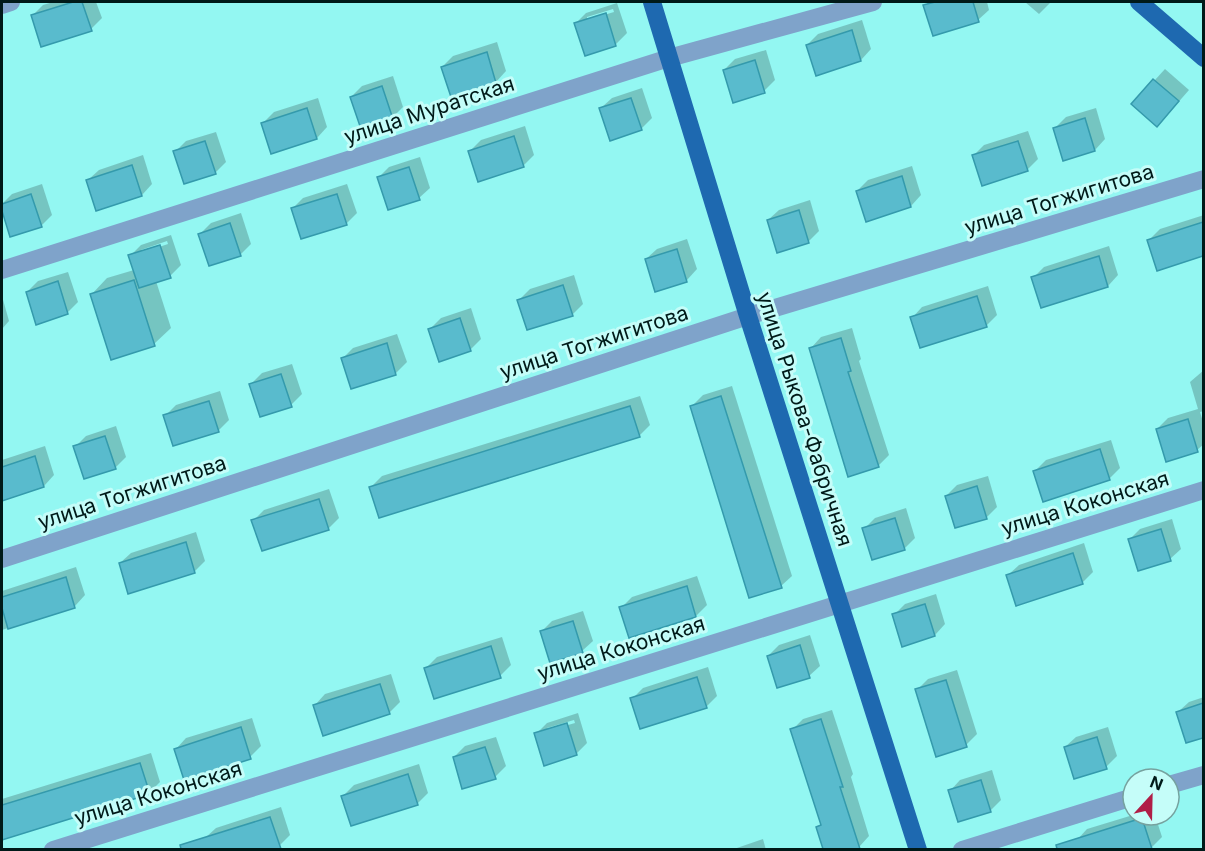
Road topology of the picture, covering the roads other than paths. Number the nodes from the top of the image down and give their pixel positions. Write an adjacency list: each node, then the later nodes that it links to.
1 (11, 2): 5 (street)
2 (652, 2): 6 (main road, улица Рыкова-Фабричная)
3 (873, 2): 6 (street, улица Муратская)
4 (1139, 2): 7 (main road)
5 (2, 4)
6 (669, 58): 9 (street, улица Муратская); 10 (main road, улица Рыкова-Фабричная)
7 (1203, 58)
8 (1203, 179): 10 (street, улица Тогжигитова)
9 (2, 270)
10 (748, 316): 12 (street, улица Тогжигитова); 13 (main road, улица Рыкова-Фабричная)
11 (1203, 490): 13 (street, улица Коконская)
12 (2, 558)
13 (840, 603): 17 (street, улица Коконская); 18 (main road, улица Рыкова-Фабричная)
14 (1203, 775): 15 (street)
15 (1181, 781)
16 (1121, 800): 19 (street)
17 (53, 849)
18 (918, 849)
19 (962, 849)

